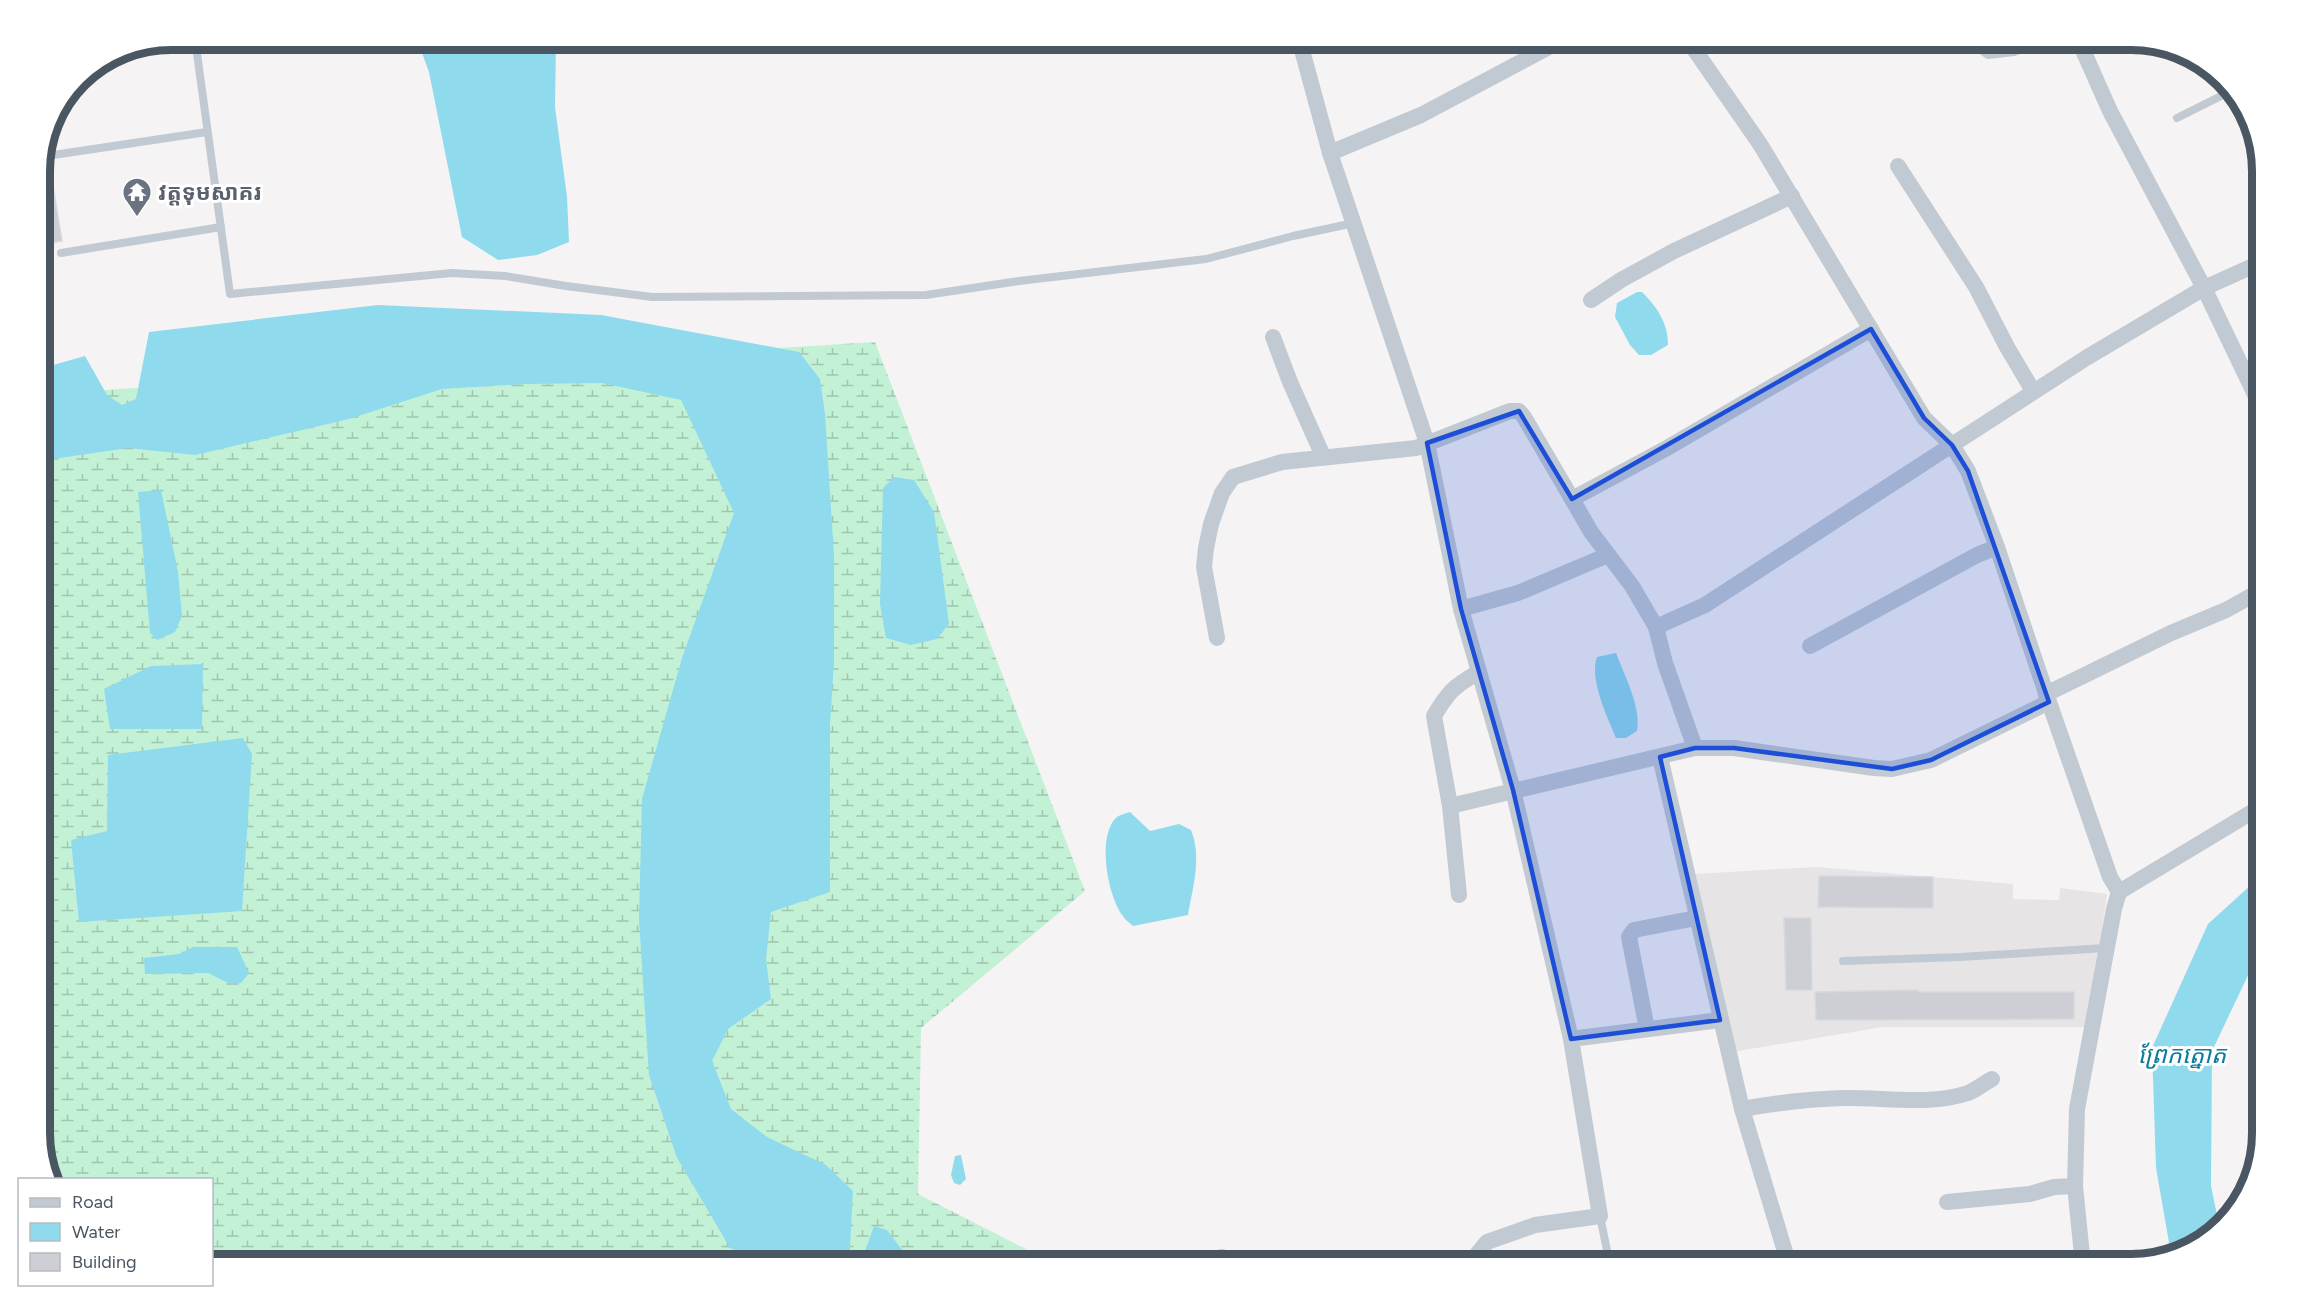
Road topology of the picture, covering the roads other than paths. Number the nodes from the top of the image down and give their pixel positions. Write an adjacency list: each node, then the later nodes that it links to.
1 (196, 50): 10 (lane)
2 (1302, 50): 11 (street)
3 (1543, 50): 11 (street)
4 (1695, 50): 14 (street)
5 (1981, 50): 6 (lane)
6 (2019, 50)
7 (2083, 50): 19 (street)
8 (2224, 94): 9 (lane)
9 (2177, 118)
10 (207, 132): 12 (lane); 16 (lane)
11 (1330, 153): 15 (street)
12 (51, 155)
13 (1898, 166): 24 (street)
14 (1792, 196): 20 (street); 21 (street)
15 (1354, 223): 16 (lane); 25 (street)
16 (221, 227): 17 (lane)
17 (62, 254)
18 (2251, 267): 19 (street)
19 (2204, 288): 23 (street); 24 (street)
20 (1591, 300)
21 (1871, 329): 26 (street); 28 (street)
22 (1273, 337): 27 (street)
23 (2251, 387)
24 (2033, 391): 26 (street)
25 (1427, 443): 27 (street); 28 (street); 32 (street)
26 (1953, 445): 29 (street); 33 (street)
27 (1323, 456): 34 (street)
28 (1572, 499): 30 (street)
29 (1997, 547): 35 (street); 37 (street)
30 (1608, 555): 32 (street); 33 (street)
31 (2251, 596): 37 (street)
32 (1461, 609): 36 (street)
33 (1656, 627): 38 (street)
34 (1217, 638)
35 (1810, 646)
36 (1479, 672): 40 (street); 41 (street)
37 (2047, 698): 38 (street); 43 (street)
38 (1695, 748): 39 (street)
39 (1660, 757): 40 (street); 45 (street)
40 (1513, 790): 41 (street); 50 (street)
41 (1450, 806): 44 (street)
42 (2252, 812): 43 (street)
43 (2119, 892): 46 (street)
44 (1459, 896)
45 (1696, 918): 48 (street); 49 (street)
46 (2106, 948): 47 (lane); 53 (street)
47 (1843, 960)
48 (1720, 1020): 49 (street); 52 (street)
49 (1647, 1029): 50 (street)
50 (1571, 1039): 55 (street)
51 (1992, 1079): 52 (street)
52 (1742, 1109): 58 (street)
53 (2075, 1186): 54 (street); 59 (street)
54 (1947, 1202)
55 (1600, 1216): 56 (street); 57 (lane)
56 (1477, 1254)
57 (1608, 1254)
58 (1786, 1254)
59 (2082, 1254)

